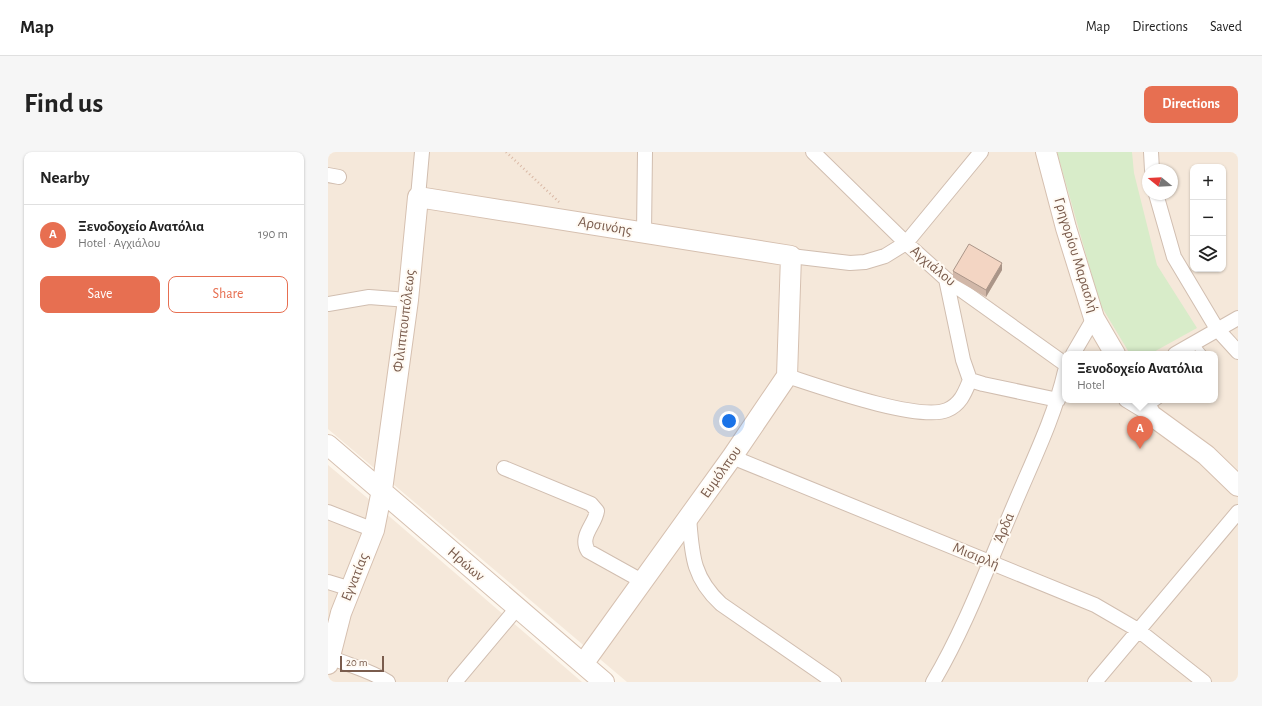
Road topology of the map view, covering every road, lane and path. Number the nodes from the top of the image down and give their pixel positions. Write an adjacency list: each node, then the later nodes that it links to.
1 (422, 152): 9 (street, Φιλιππουπόλεως)
2 (507, 152): 11 (path)
3 (645, 152): 12 (street)
4 (813, 152): 13 (street, Αγχιάλου)
5 (981, 152): 13 (street)
6 (1046, 152): 18 (street, Γρηγορίου Μαρασλή)
7 (1151, 152): 8 (street)
8 (1152, 164)
9 (418, 197): 11 (street, Αρσινόης); 16 (street, Φιλιππουπόλεως)
10 (1158, 200): 20 (street)
11 (580, 222): 12 (street, Αρσινόης)
12 (644, 233): 14 (street, Αρσινόης)
13 (906, 243): 14 (street); 15 (street, Αγχιάλου)
14 (791, 256): 28 (street)
15 (946, 279): 27 (street, Αγχιάλου); 29 (street)
16 (408, 300): 17 (street); 38 (street, Φιλιππουπόλεως)
17 (328, 304)
18 (1094, 318): 22 (street); 23 (street, Γρηγορίου Μαρασλή)
19 (1238, 318): 20 (street)
20 (1217, 329): 21 (street); 26 (street)
21 (1194, 343): 24 (street); 25 (lane)
22 (1075, 351)
23 (1113, 351)
24 (1180, 351)
25 (1201, 351)
26 (1238, 352)
27 (1062, 362)
28 (787, 376): 29 (street); 35 (street, Ευμόλπου)
29 (970, 380): 31 (street)
30 (1062, 383): 31 (street, Άρδα)
31 (1058, 400): 43 (street, Άρδα)
32 (1138, 403): 33 (street)
33 (1150, 406): 37 (street)
34 (328, 445): 38 (street, Ηρώων)
35 (732, 457): 41 (street, Ευμόλπου); 43 (street, Μισιρλή)
36 (504, 468): 44 (street)
37 (1238, 486)
38 (382, 490): 42 (street, Εγνατίας); 47 (street, Ηρώων)
39 (328, 512): 42 (street)
40 (1238, 512): 48 (street)
41 (689, 517): 44 (street, Ευμόλπου); 54 (street)
42 (374, 530): 46 (street, Εγνατίας)
43 (990, 561): 48 (street, Μισιρλή); 55 (street, Άρδα)
44 (642, 581): 50 (street, Ευμόλπου)
45 (328, 582): 46 (street)
46 (351, 588): 49 (street, Εγνατίας)
47 (517, 608): 50 (street, Ηρώων); 52 (street)
48 (1138, 630): 56 (street); 57 (street, Μισιρλή)
49 (329, 661): 51 (street)
50 (583, 664): 53 (street, Ηρώων)
51 (388, 682)
52 (454, 682)
53 (604, 682)
54 (834, 682)
55 (933, 682)
56 (1095, 682)
57 (1204, 682)

